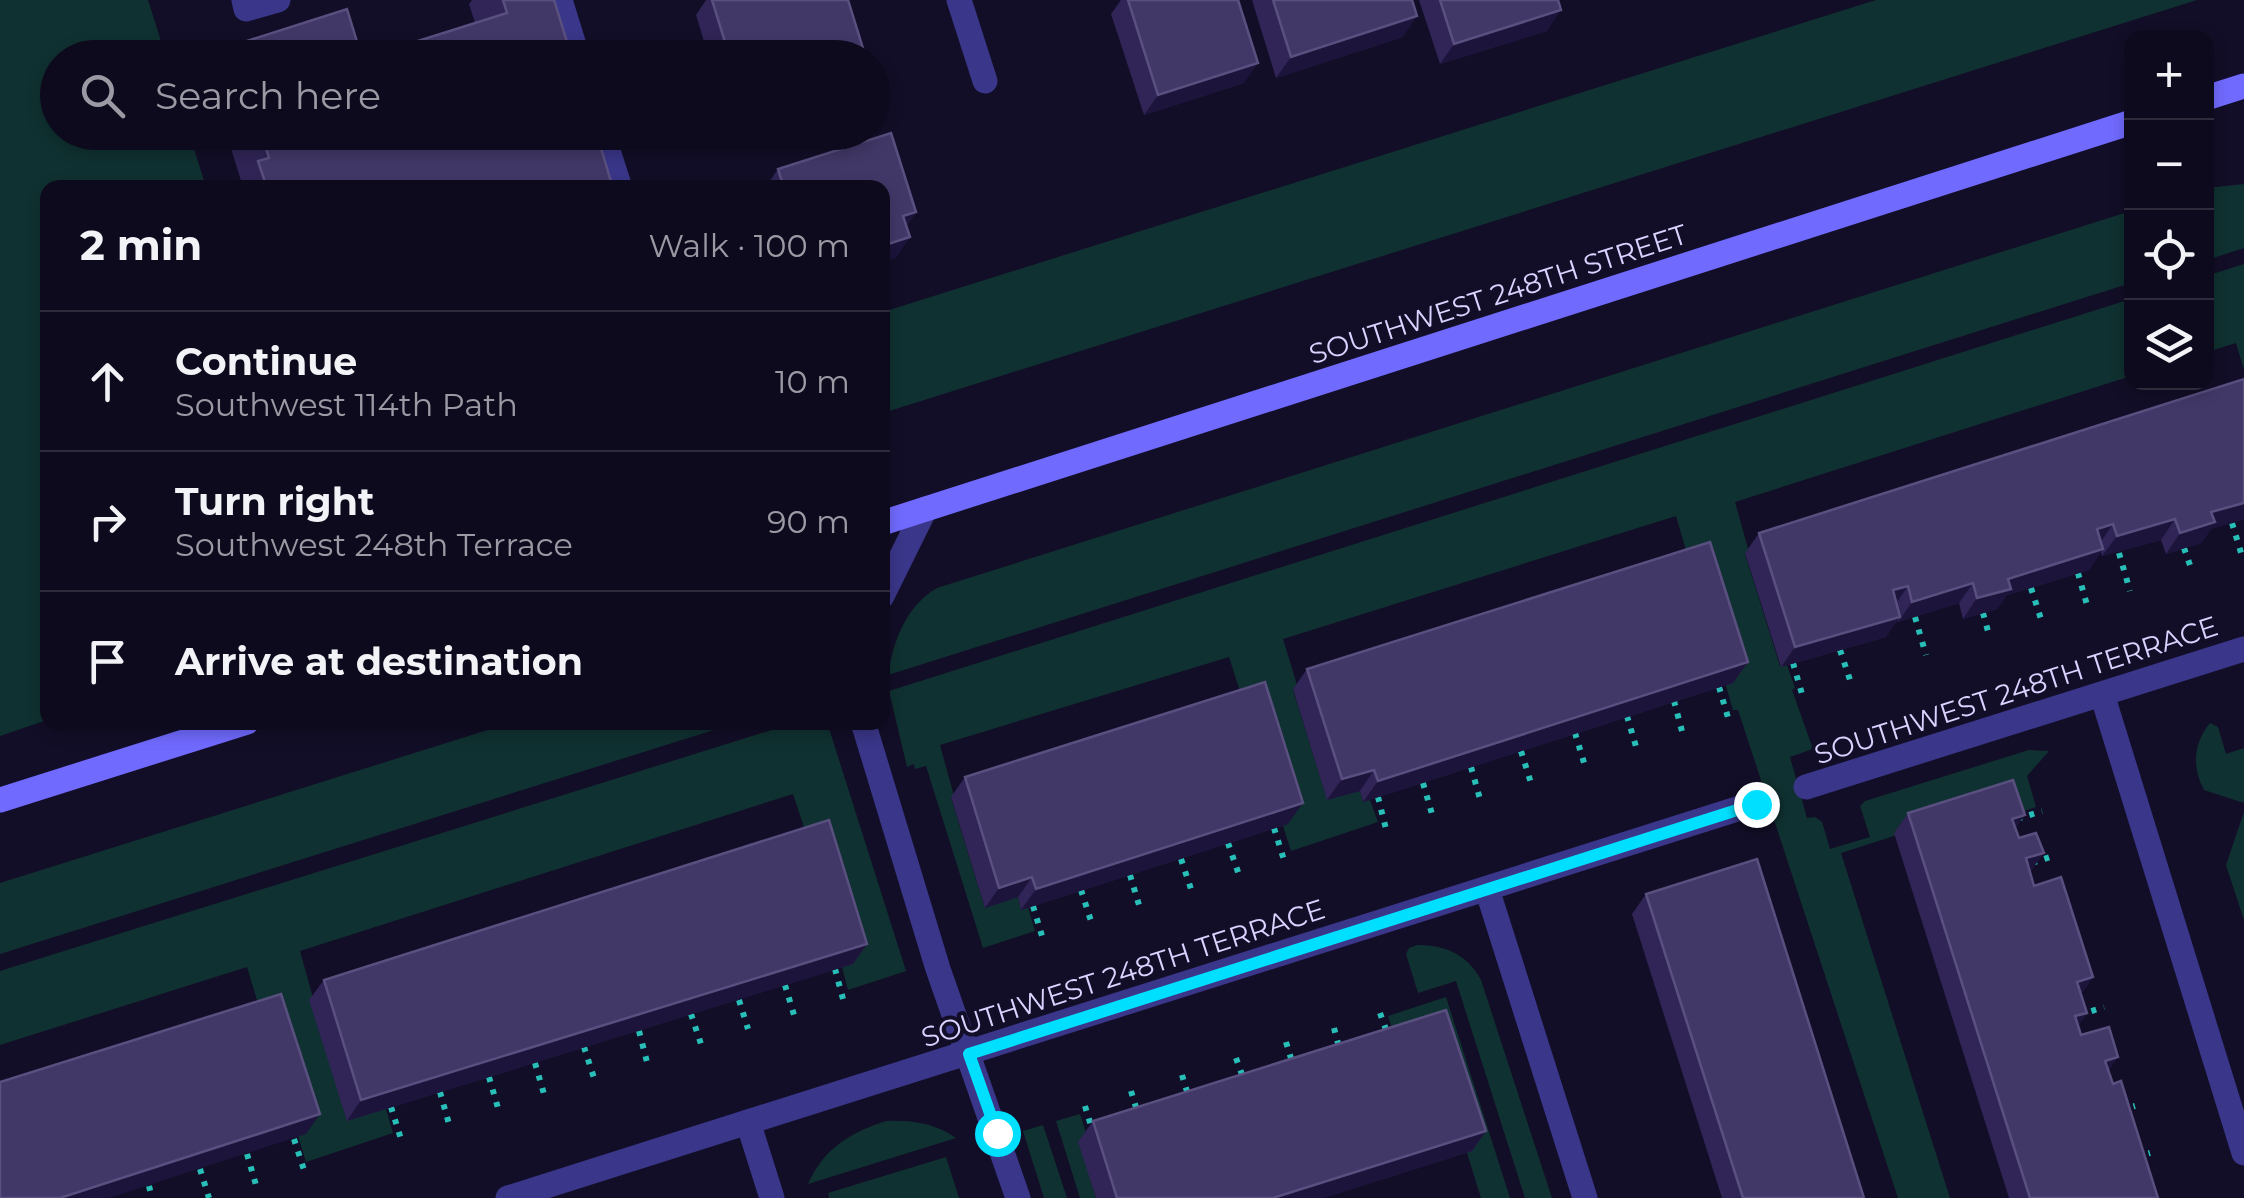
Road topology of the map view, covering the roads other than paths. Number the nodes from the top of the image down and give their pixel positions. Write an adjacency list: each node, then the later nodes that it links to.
1 (244, 0): 2 (street)
2 (278, 0)
3 (560, 0): 5 (street)
4 (959, 0): 6 (street)
5 (572, 40)
6 (985, 81)
7 (2244, 86): 8 (street)
8 (2214, 95)
9 (2124, 125): 12 (street, SOUTHWEST 248TH STREET)
10 (608, 150): 11 (street)
11 (617, 180)
12 (925, 509): 13 (street, SOUTHWEST 248TH STREET); 14 (street)
13 (890, 520)
14 (890, 580)
15 (2244, 649): 16 (street, SOUTHWEST 248TH TERRACE)
16 (2102, 694): 19 (street, SOUTHWEST 248TH TERRACE); 25 (street)
17 (222, 730): 20 (street)
18 (865, 730): 23 (street)
19 (1806, 787)
20 (0, 800)
21 (1756, 804): 22 (street, SOUTHWEST 248TH TERRACE)
22 (1487, 889): 23 (street, SOUTHWEST 248TH TERRACE); 29 (street)
23 (969, 1054): 24 (street, SOUTHWEST 248TH TERRACE); 28 (street)
24 (748, 1122): 26 (street, SOUTHWEST 248TH TERRACE); 27 (street)
25 (2243, 1146)
26 (508, 1198)
27 (772, 1198)
28 (1018, 1198)
29 (1585, 1198)

